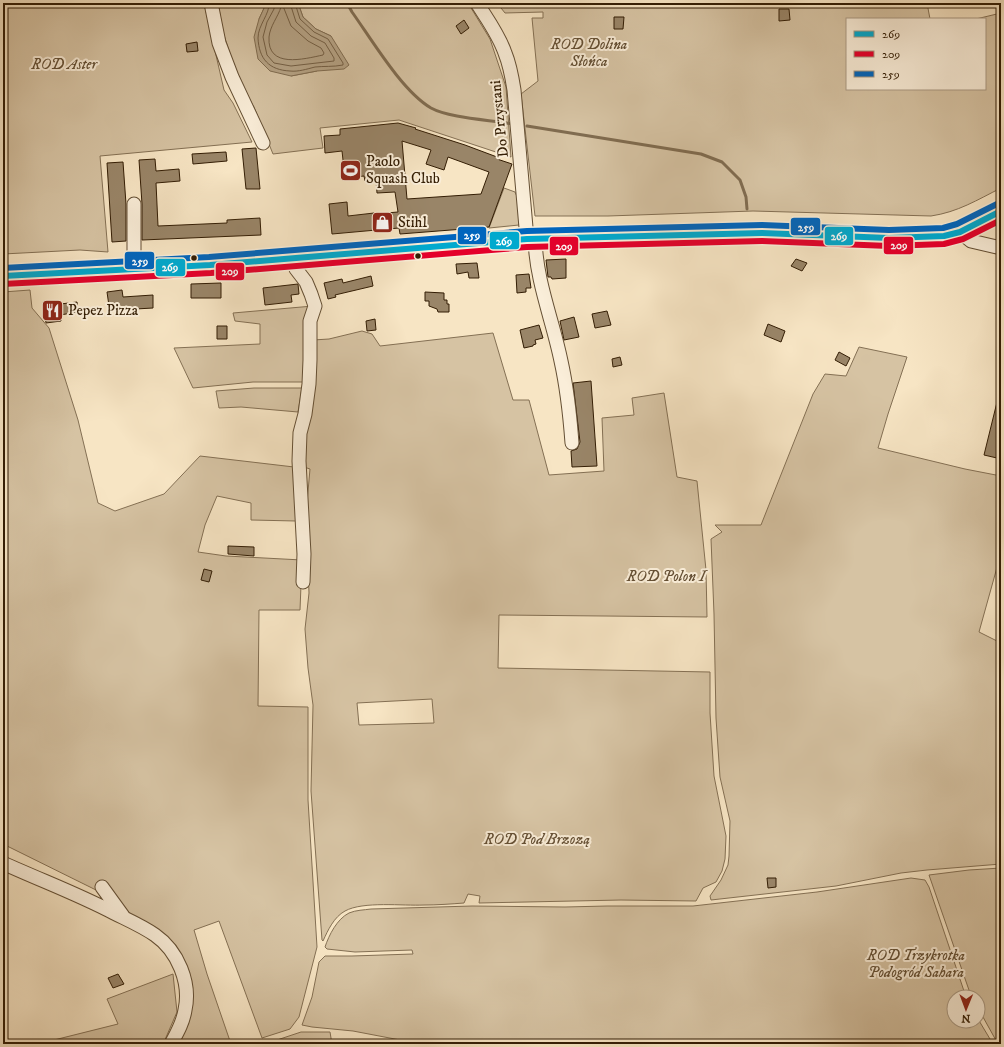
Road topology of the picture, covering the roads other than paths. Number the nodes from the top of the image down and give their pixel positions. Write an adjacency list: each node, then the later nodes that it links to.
1 (211, 3): 3 (street)
2 (477, 3): 7 (street, Do Przystani)
3 (263, 143)
4 (134, 204): 10 (street)
5 (1001, 211): 6 (main road)
6 (960, 232): 7 (main road); 8 (street)
7 (531, 239): 9 (main road); 12 (street, Do Przystani)
8 (1001, 248)
9 (293, 258): 10 (main road); 13 (street)
10 (134, 270): 11 (main road)
11 (3, 276)
12 (572, 443)
13 (303, 582)
14 (3, 862): 16 (street)
15 (102, 887): 16 (street)
16 (125, 919): 17 (street)
17 (171, 1044)

